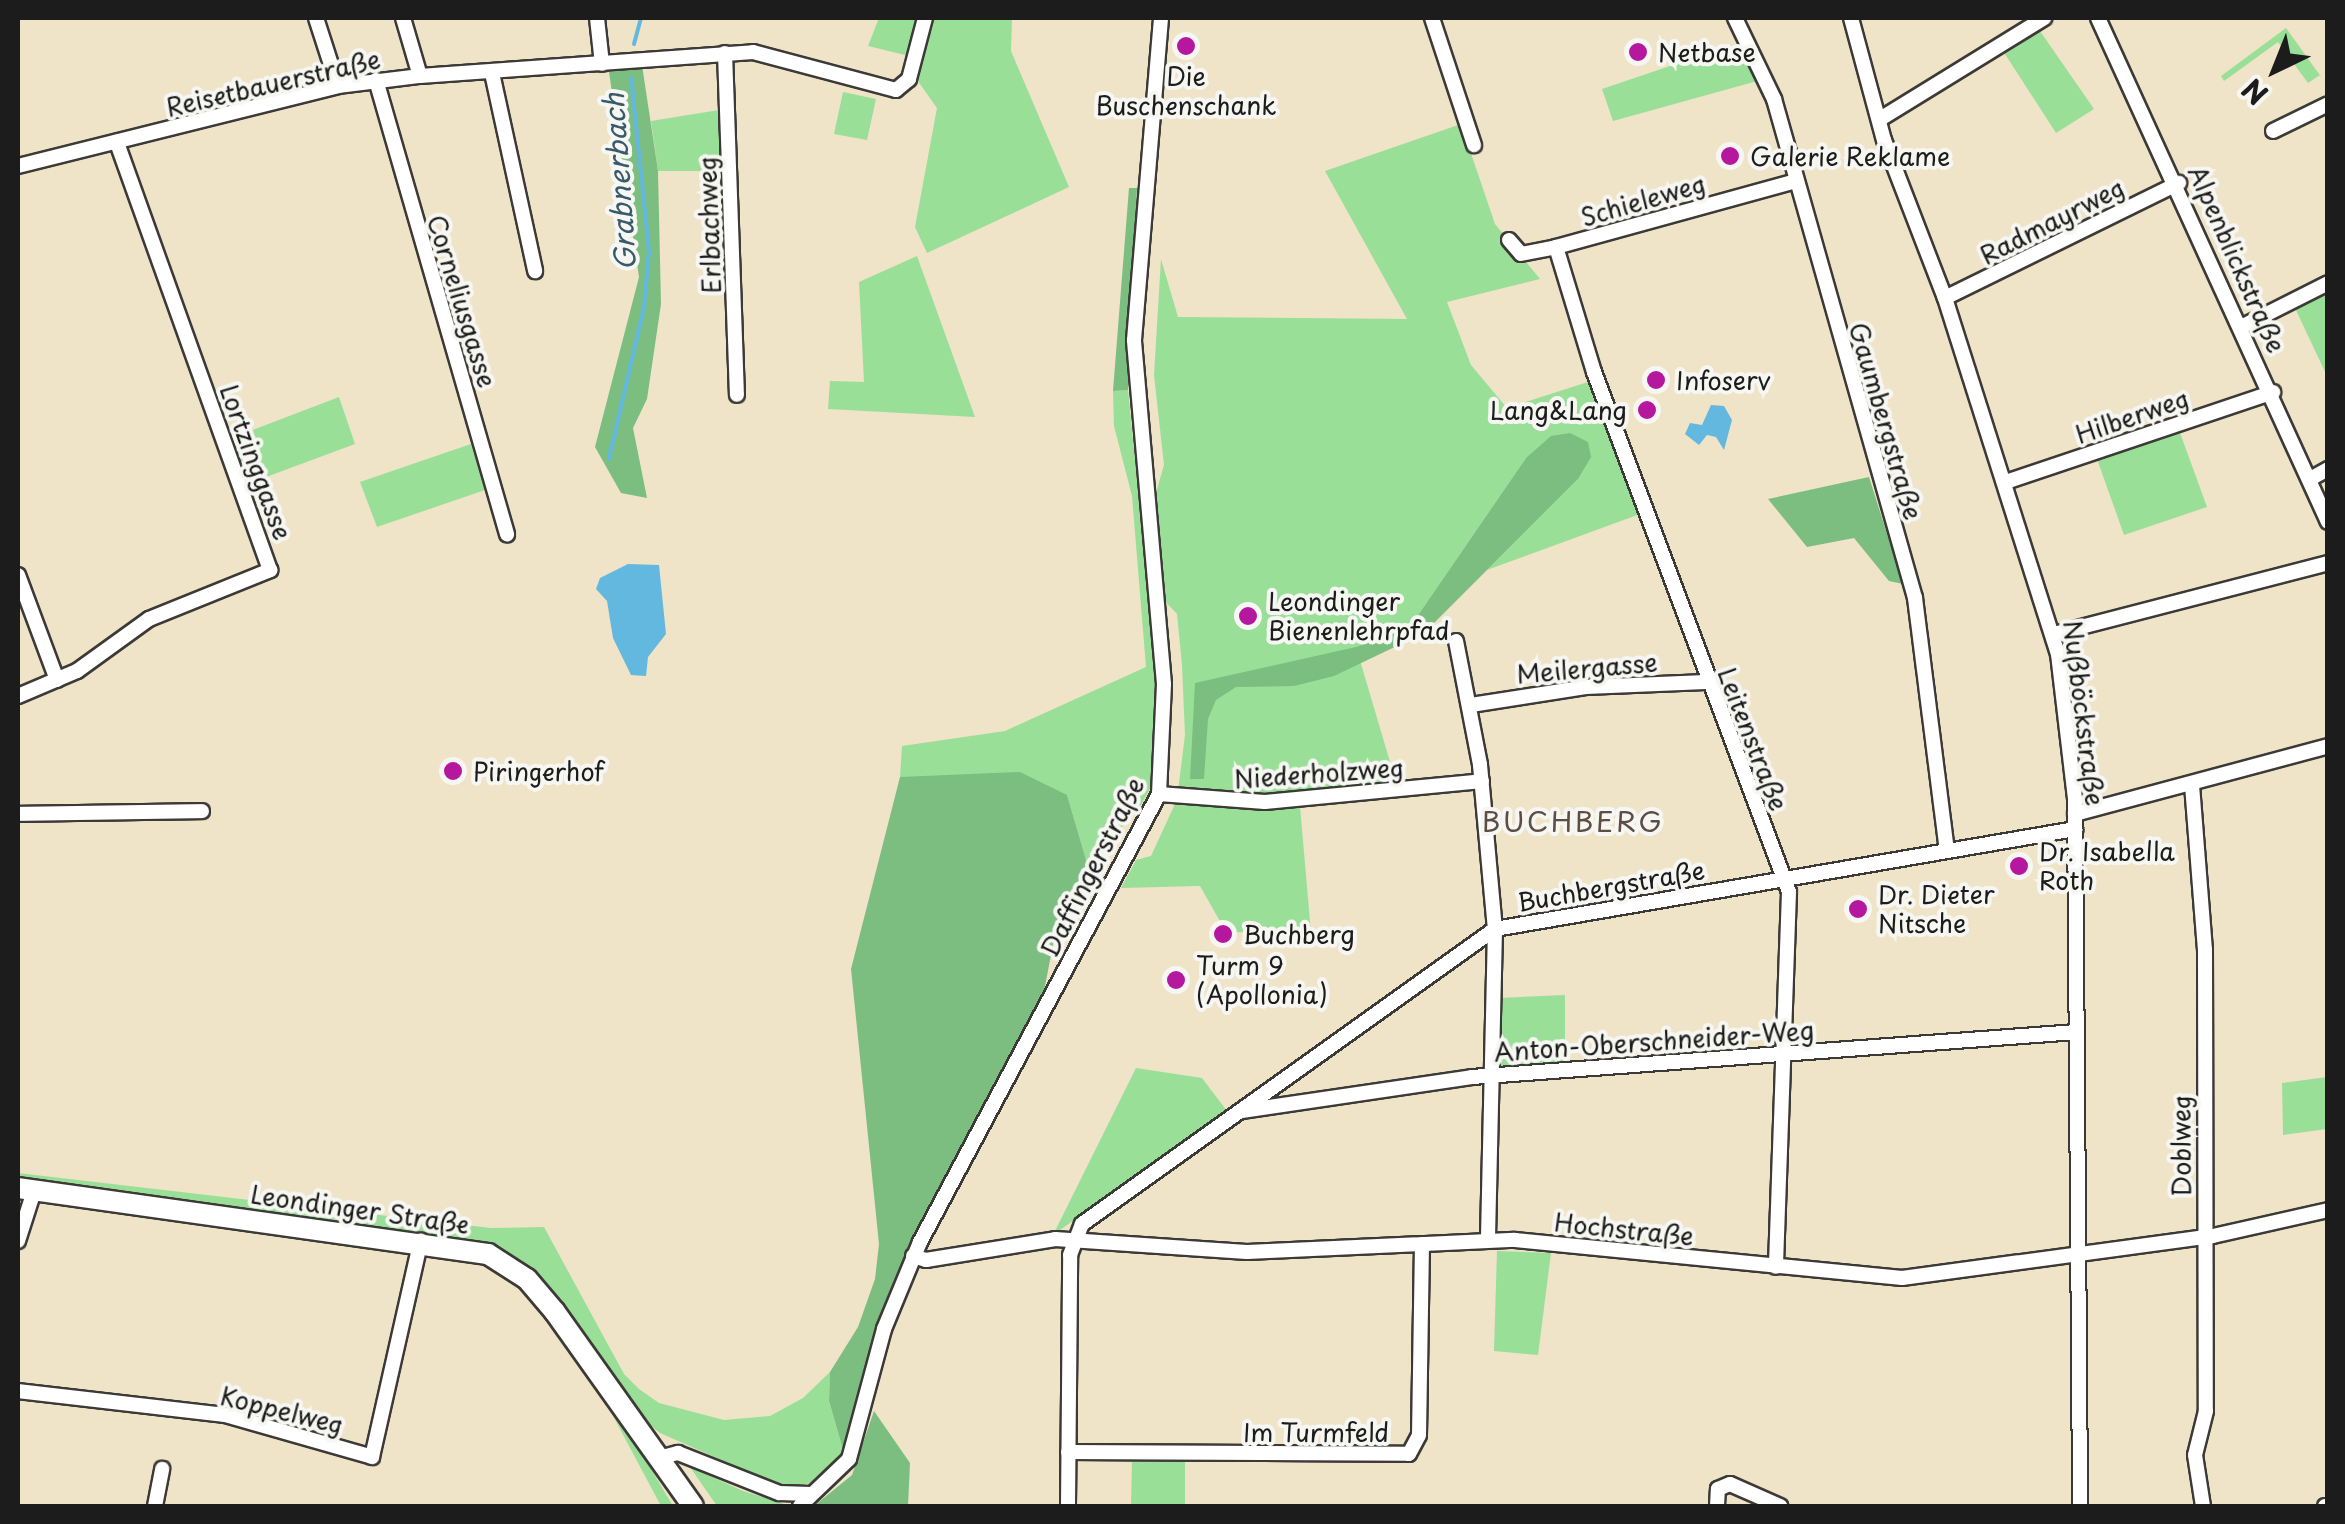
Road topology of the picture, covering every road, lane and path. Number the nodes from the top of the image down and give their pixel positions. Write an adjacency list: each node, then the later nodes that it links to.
1 (316, 18): 16 (street)
2 (403, 18): 14 (street)
3 (597, 18): 12 (street)
4 (926, 18): 11 (street)
5 (1161, 18): 49 (street, Daffingerstraße)
6 (1432, 18): 21 (street)
7 (1735, 18): 23 (street, Gaumbergstraße)
8 (1851, 18): 18 (street, Nußböckstraße)
9 (2044, 18): 18 (street)
10 (2098, 18): 24 (street, Alpenblickstraße)
11 (725, 53): 12 (street); 32 (street, Erlbachweg)
12 (602, 64): 13 (street, Reisetbauerstraße)
13 (492, 72): 14 (street, Reisetbauerstraße); 27 (street)
14 (420, 76): 15 (street, Reisetbauerstraße)
15 (376, 80): 16 (street, Reisetbauerstraße); 37 (street, Corneliusgasse)
16 (338, 86): 20 (street, Reisetbauerstraße)
17 (2328, 104): 19 (street)
18 (1880, 119): 29 (street, Nußböckstraße)
19 (2273, 132)
20 (116, 142): 22 (street, Reisetbauerstraße); 42 (street, Lortzinggasse)
21 (1474, 145)
22 (18, 166)
23 (1795, 181): 26 (street, Schieleweg); 53 (street, Gaumbergstraße)
24 (2179, 183): 29 (street, Radmayrweg); 30 (street, Alpenblickstraße)
25 (1509, 240): 26 (street, Schieleweg)
26 (1556, 247): 43 (street, Leitenstraße)
27 (535, 271)
28 (2328, 283): 30 (street)
29 (1945, 298): 35 (street, Nußböckstraße)
30 (2243, 326): 31 (street, Alpenblickstraße)
31 (2273, 392): 34 (street, Alpenblickstraße); 35 (street, Hilberweg)
32 (738, 395)
33 (2328, 469): 34 (street)
34 (2310, 479): 36 (street, Alpenblickstraße)
35 (2006, 482): 40 (street, Nußböckstraße)
36 (2328, 522)
37 (508, 534)
38 (2328, 562): 40 (street)
39 (18, 575): 42 (street)
40 (2054, 634): 52 (street, Nußböckstraße)
41 (1456, 641): 45 (street)
42 (57, 680): 44 (street)
43 (1706, 682): 45 (street, Meilergasse); 54 (street, Leitenstraße)
44 (18, 696)
45 (1471, 705): 47 (street)
46 (2328, 746): 48 (street, Buchbergstraße)
47 (1482, 780): 49 (street, Niederholzweg); 55 (street)
48 (2192, 785): 52 (street, Buchbergstraße); 62 (street, Doblweg)
49 (1159, 794): 69 (street, Daffingerstraße)
50 (202, 810): 51 (street)
51 (18, 814)
52 (2075, 822): 53 (street, Buchbergstraße); 56 (street, Nußböckstraße)
53 (1946, 850): 54 (street, Buchbergstraße)
54 (1783, 878): 55 (street, Buchbergstraße); 57 (street, Leitenstraße)
55 (1495, 928): 58 (street); 59 (street, Buchbergstraße)
56 (2076, 1032): 57 (street, Anton-Oberschneider-Weg); 68 (street, Nußböckstraße)
57 (1783, 1054): 58 (street, Anton-Oberschneider-Weg); 70 (street, Leitenstraße)
58 (1491, 1075): 59 (street, Anton-Oberschneider-Weg); 65 (street)
59 (1238, 1112): 64 (street, Buchbergstraße)
60 (26, 1189): 63 (street, Leondinger Straße); 66 (street)
61 (2328, 1210): 62 (street, Hochstraße)
62 (2203, 1237): 68 (street, Hochstraße); 83 (street, Doblweg)
63 (422, 1240): 71 (street, Koppelweg); 73 (street, Leondinger Straße)
64 (1076, 1240): 67 (street, Hochstraße); 69 (street, Hochstraße); 72 (street)
65 (1488, 1240): 67 (street, Hochstraße); 70 (street, Hochstraße)
66 (18, 1241)
67 (1422, 1244): 72 (street, Im Turmfeld)
68 (2078, 1251): 70 (street, Hochstraße); 82 (street, Nußböckstraße)
69 (913, 1256): 75 (street, Daffingerstraße)
70 (1776, 1267)
71 (18, 1391)
72 (1068, 1452): 79 (street)
73 (660, 1458): 75 (street); 77 (street, Leondinger Straße)
74 (162, 1469): 76 (street)
75 (811, 1494): 78 (street, Daffingerstraße)
76 (156, 1506)
77 (692, 1506)
78 (800, 1506)
79 (1068, 1506)
80 (1717, 1506): 81 (street)
81 (1780, 1506)
82 (2080, 1506)
83 (2203, 1506)

